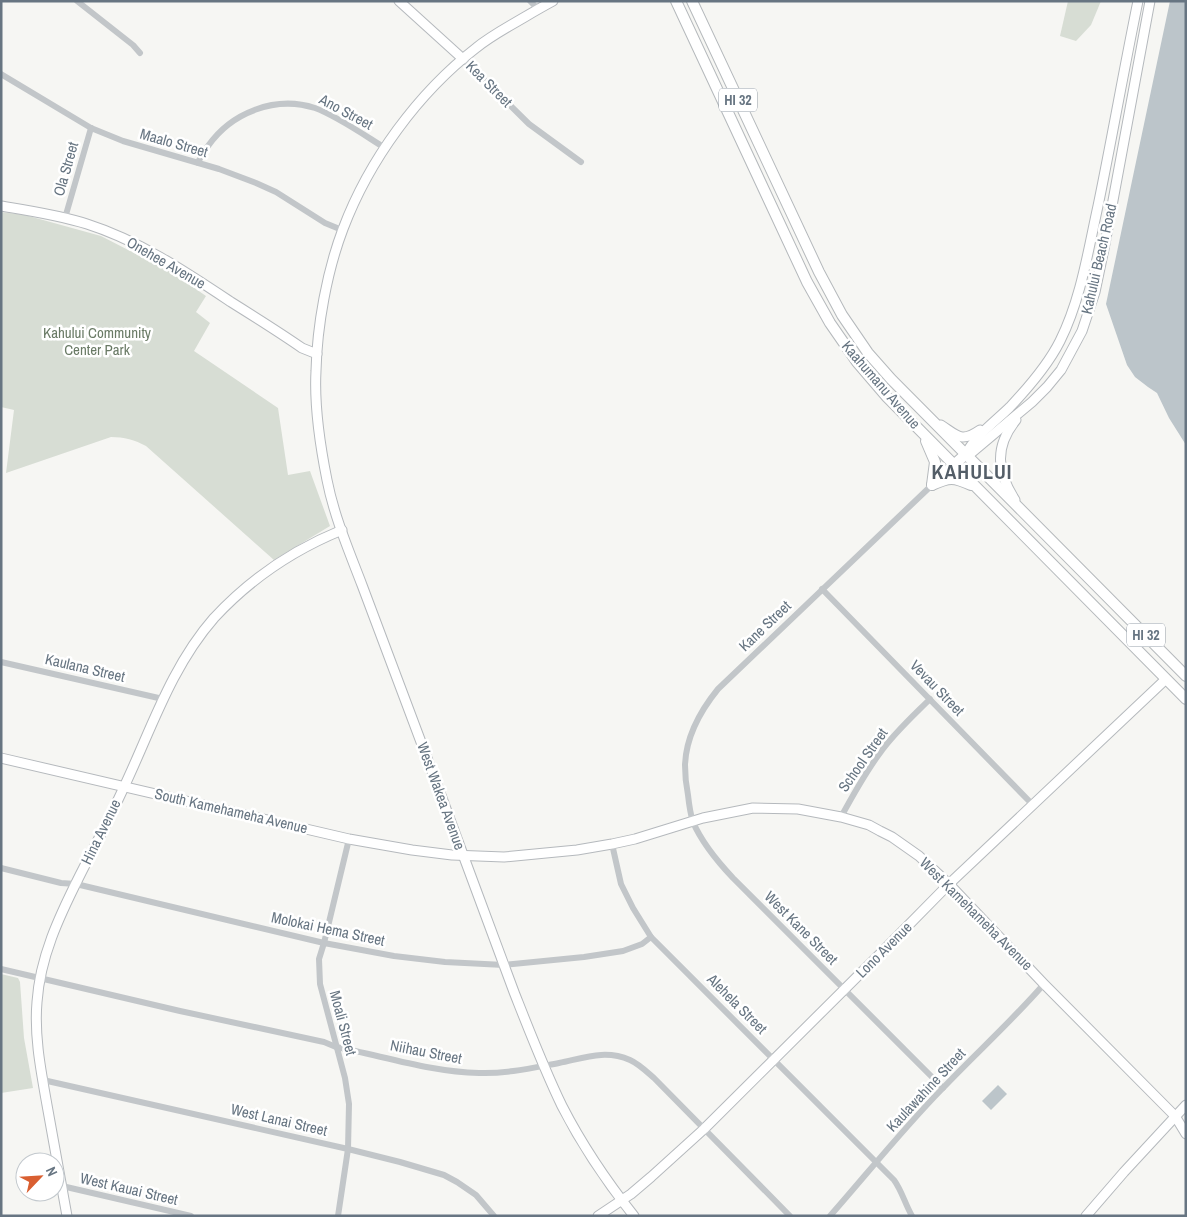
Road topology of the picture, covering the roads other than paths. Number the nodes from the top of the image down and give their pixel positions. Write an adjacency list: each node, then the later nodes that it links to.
1 (77, 1): 10 (street)
2 (399, 1): 11 (street, Kea Street)
3 (530, 1): 9 (street)
4 (553, 1): 9 (street, West Wakea Avenue)
5 (676, 1): 21 (main road, Kaahumanu Avenue / HI 32)
6 (692, 1): 19 (main road, Kaahumanu Avenue / HI 32)
7 (1138, 1): 13 (street, Kahului Beach Road)
8 (1150, 1): 14 (street, Kahului Beach Road)
9 (538, 9): 11 (street, West Wakea Avenue)
10 (140, 53)
11 (463, 59): 16 (street, West Wakea Avenue); 17 (street, Kea Street)
12 (1, 74): 15 (street, Maalo Street)
13 (1123, 76): 14 (street); 24 (street, Kahului Beach Road)
14 (1135, 80): 26 (street, Kahului Beach Road)
15 (91, 128): 18 (street, Maalo Street); 22 (street, Ola Street)
16 (384, 148): 18 (street, Ano Street); 23 (street, West Wakea Avenue)
17 (581, 162)
18 (198, 163): 23 (street, Maalo Street)
19 (784, 199): 21 (main road); 29 (main road, Kaahumanu Avenue / HI 32)
20 (1, 206): 22 (street, Onehee Avenue)
21 (771, 206): 30 (main road, Kaahumanu Avenue / HI 32)
22 (65, 218): 25 (street, Onehee Avenue)
23 (342, 230): 25 (street, West Wakea Avenue)
24 (1054, 350): 26 (street); 28 (street, Kahului Beach Road)
25 (317, 354): 36 (street, West Wakea Avenue)
26 (1068, 359): 27 (street, Kahului Beach Road)
27 (1032, 402): 31 (street, Kahului Beach Road); 35 (street)
28 (999, 417): 29 (street); 31 (street, Kahului Beach Road)
29 (935, 422): 31 (main road, Kaahumanu Avenue / HI 32)
30 (921, 432): 32 (main road, Kaahumanu Avenue / HI 32); 33 (main road)
31 (966, 454): 32 (main road); 35 (main road, Kaahumanu Avenue / HI 32)
32 (954, 465): 33 (main road); 34 (main road, Kaahumanu Avenue / HI 32)
33 (932, 485): 34 (main road); 39 (street, Kane Street)
34 (976, 487): 38 (main road, Kaahumanu Avenue / HI 32)
35 (1022, 510): 37 (main road, Kaahumanu Avenue / HI 32)
36 (342, 530): 44 (street, Hina Avenue); 54 (street, West Wakea Avenue)
37 (1074, 563): 38 (main road); 41 (main road, Kaahumanu Avenue / HI 32)
38 (1063, 574): 43 (main road, Kaahumanu Avenue / HI 32)
39 (822, 589): 45 (street, Vevau Street); 51 (street, Kane Street)
40 (1, 662): 44 (street, Kaulana Street)
41 (1177, 667): 42 (main road, Kaahumanu Avenue / HI 32); 43 (main road)
42 (1186, 676)
43 (1166, 679): 46 (main road, Kaahumanu Avenue / HI 32); 49 (street, Lono Avenue)
44 (164, 699): 48 (street, Hina Avenue)
45 (930, 699): 49 (street, Vevau Street); 50 (street, School Street)
46 (1186, 699)
47 (1, 758): 48 (street, South Kamehameha Avenue)
48 (124, 787): 52 (street, South Kamehameha Avenue); 56 (street, Hina Avenue)
49 (1033, 805): 57 (street, Lono Avenue)
50 (841, 817): 51 (street, West Kamehameha Avenue); 57 (street, West Kamehameha Avenue)
51 (693, 821): 53 (street, West Kamehameha Avenue); 64 (street, West Kane Street)
52 (349, 839): 54 (street, South Kamehameha Avenue); 59 (street, Moali Street)
53 (612, 844): 54 (street, West Kamehameha Avenue); 58 (street, Alehela Street)
54 (463, 855): 60 (street, West Wakea Avenue)
55 (1, 868): 56 (street, Molokai Hema Street)
56 (76, 884): 59 (street, Molokai Hema Street); 62 (street, Hina Avenue)
57 (949, 884): 63 (street, West Kamehameha Avenue); 64 (street, Lono Avenue)
58 (652, 937): 60 (street, Molokai Hema Street); 66 (street, Alehela Street)
59 (324, 943): 60 (street, Molokai Hema Street); 65 (street, Moali Street)
60 (504, 964): 67 (street, West Wakea Avenue)
61 (1, 969): 62 (street, Niihau Street)
62 (40, 978): 65 (street, Niihau Street); 68 (street, Hina Avenue)
63 (1044, 984): 69 (street, Kaulawahine Street); 71 (street, West Kamehameha Avenue)
64 (844, 989): 66 (street, Lono Avenue); 69 (street, West Kane Street)
65 (336, 1047): 67 (street, Niihau Street); 75 (street, Moali Street)
66 (774, 1059): 73 (street, Lono Avenue); 77 (street, Alehela Street)
67 (543, 1066): 73 (street, Niihau Street); 79 (street, West Wakea Avenue)
68 (43, 1080): 75 (street, West Lanai Street); 76 (street, Hina Avenue)
69 (943, 1088): 77 (street, Kaulawahine Street)
70 (1186, 1105): 71 (street)
71 (1175, 1116): 72 (street); 74 (street); 90 (street)
72 (1186, 1121)
73 (704, 1129): 79 (street, Lono Avenue); 87 (street, Niihau Street)
74 (1186, 1134)
75 (348, 1149): 83 (street, Moali Street); 84 (street, West Lanai Street)
76 (56, 1152)
77 (877, 1162): 88 (street, Kaulawahine Street); 89 (street, Alehela Street)
78 (65, 1187): 82 (street, West Kauai Street)
79 (622, 1200): 85 (street, Lono Avenue); 86 (street, West Wakea Avenue)
80 (65, 1202): 81 (street, Hina Avenue)
81 (67, 1216)
82 (191, 1216)
83 (338, 1216)
84 (494, 1216)
85 (598, 1216)
86 (634, 1216)
87 (790, 1216)
88 (830, 1216)
89 (912, 1216)
90 (1086, 1216)

